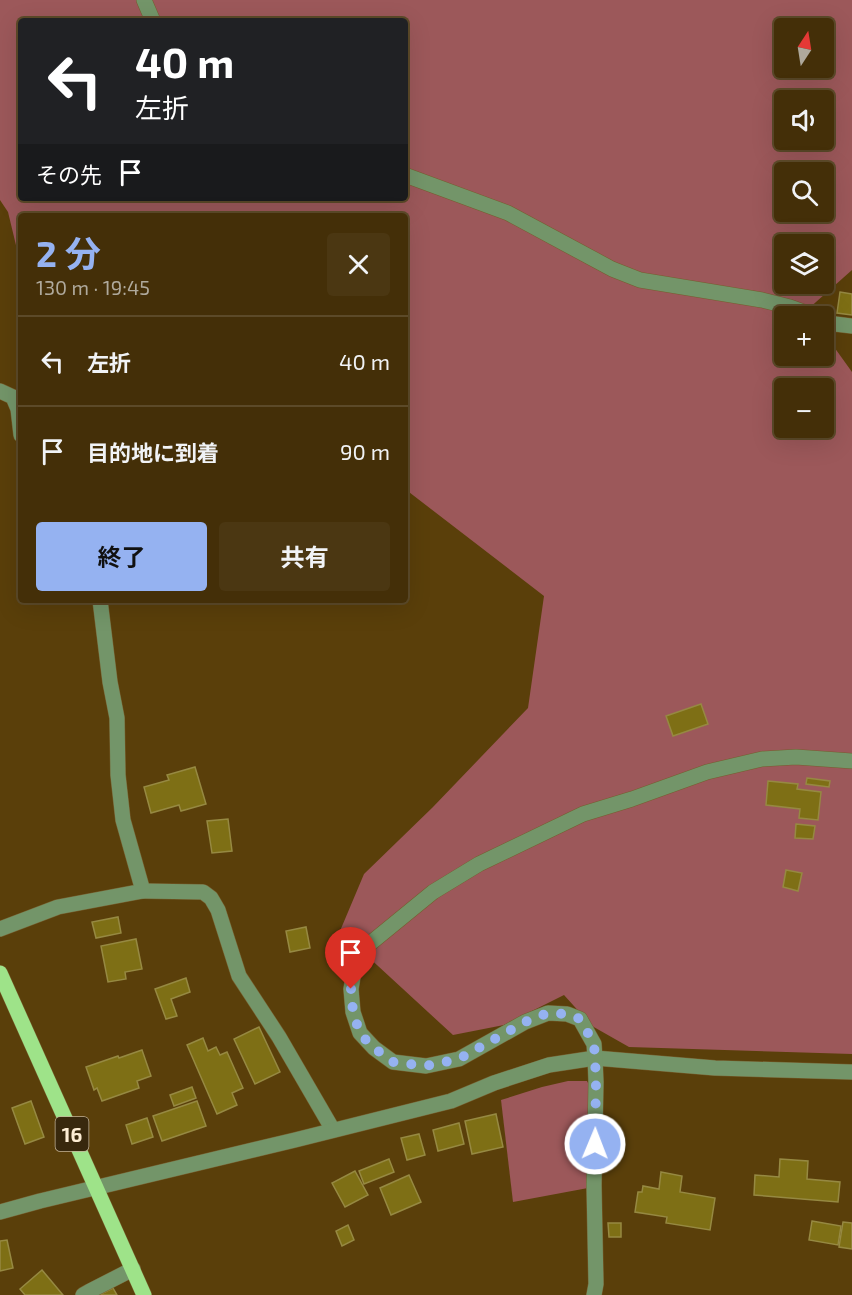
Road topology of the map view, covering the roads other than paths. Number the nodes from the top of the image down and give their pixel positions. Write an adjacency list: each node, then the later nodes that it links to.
1 (144, 0): 2 (street)
2 (152, 18)
3 (408, 176): 4 (street)
4 (786, 306)
5 (834, 324): 6 (street)
6 (852, 326)
7 (0, 391): 8 (street)
8 (18, 409)
9 (100, 603): 11 (street)
10 (852, 761): 14 (street)
11 (143, 891): 12 (street); 16 (street)
12 (0, 929)
13 (0, 974): 17 (main road, 16)
14 (595, 1058): 15 (street); 16 (street); 22 (street)
15 (852, 1072)
16 (333, 1130): 17 (street)
17 (96, 1188): 18 (street); 19 (main road, 16)
18 (0, 1212)
19 (133, 1269): 20 (street); 21 (main road, 16)
20 (83, 1295)
21 (144, 1295)
22 (594, 1295)

